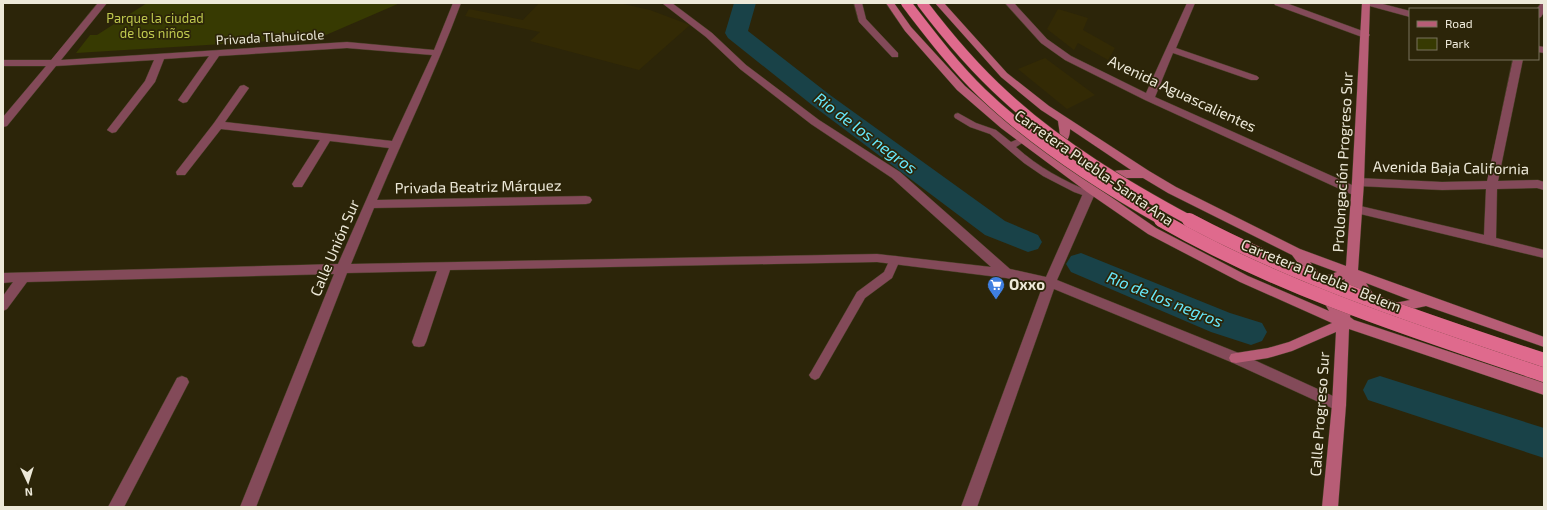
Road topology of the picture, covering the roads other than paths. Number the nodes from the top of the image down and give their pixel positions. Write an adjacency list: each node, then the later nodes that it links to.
1 (103, 3): 22 (street)
2 (457, 3): 17 (street, Calle Unión Sur)
3 (666, 3): 53 (street)
4 (858, 3): 18 (lane)
5 (890, 3): 33 (street, Carretera Puebla-Santa Ana)
6 (906, 3): 70 (main road, Carretera Puebla - Belem, bridge)
7 (922, 3): 68 (main road, Carretera Puebla - Belem, bridge)
8 (939, 3): 28 (street, Carretera Puebla - Belem)
9 (1009, 3): 25 (street, Avenida Aguascalientes)
10 (1190, 3): 15 (street)
11 (1278, 3): 14 (street)
12 (1368, 3): 13 (street); 14 (street, Prolongación Progreso Sur)
13 (1409, 14)
14 (1365, 35): 41 (street, Prolongación Progreso Sur)
15 (1170, 49): 23 (street); 25 (street)
16 (216, 53): 17 (street, Privada Tlahuicole); 19 (street, Privada Tlahuicole); 26 (street)
17 (438, 53): 34 (street, Calle Unión Sur)
18 (895, 55)
19 (160, 56): 22 (street, Privada Tlahuicole); 31 (street)
20 (1518, 60): 39 (street)
21 (3, 63): 22 (street, Privada Tlahuicole)
22 (55, 63): 29 (street)
23 (1254, 78)
24 (244, 88): 30 (street)
25 (1149, 98): 41 (street, Avenida Aguascalientes)
26 (183, 100)
27 (958, 116): 35 (lane)
28 (1064, 122): 33 (street); 37 (street, Carretera Puebla - Belem)
29 (3, 124)
30 (218, 125): 32 (street); 36 (street)
31 (112, 130)
32 (327, 138): 34 (street); 38 (street)
33 (1025, 142): 35 (lane); 42 (street, Carretera Puebla-Santa Ana)
34 (395, 145): 44 (street, Calle Unión Sur)
35 (1010, 146): 42 (lane)
36 (181, 172)
37 (1145, 174): 42 (street); 47 (street, Carretera Puebla - Belem)
38 (298, 184)
39 (1492, 185): 40 (street, Avenida Baja California); 41 (street, Avenida Baja California); 46 (street)
40 (1544, 186)
41 (1358, 187): 45 (street, Prolongación Progreso Sur)
42 (1089, 191): 56 (street); 58 (street, Carretera Puebla-Santa Ana)
43 (586, 200): 44 (street, Privada Beatriz Márquez)
44 (371, 204): 51 (street, Calle Unión Sur)
45 (1356, 209): 46 (street); 52 (street, Prolongación Progreso Sur)
46 (1490, 240): 48 (street)
47 (1296, 252): 52 (street, Carretera Puebla - Belem); 57 (street)
48 (1544, 254)
49 (895, 260): 50 (street); 53 (street); 69 (lane)
50 (445, 266): 51 (street); 64 (street)
51 (342, 270): 55 (street); 75 (street, Calle Unión Sur)
52 (1352, 272): 57 (street); 59 (street, Carretera Puebla - Belem); 61 (street); 62 (street, Prolongación Progreso Sur)
53 (1006, 273): 56 (street)
54 (3, 278): 55 (street)
55 (23, 278): 60 (street)
56 (1050, 282): 67 (street); 76 (street)
57 (1319, 283): 58 (street); 62 (street)
58 (1283, 296): 62 (street, Carretera Puebla-Santa Ana)
59 (1426, 301): 61 (street); 63 (street, Carretera Puebla - Belem)
60 (3, 306)
61 (1378, 311): 62 (street); 65 (street)
62 (1343, 322): 65 (street, Carretera Puebla-Santa Ana); 67 (street); 73 (street, Calle Progreso Sur)
63 (1529, 336): 66 (street, Carretera Puebla - Belem); 72 (street)
64 (419, 342)
65 (1407, 342): 72 (street, Carretera Puebla-Santa Ana)
66 (1544, 342)
67 (1236, 358): 73 (street)
68 (1544, 360)
69 (815, 374)
70 (1544, 375)
71 (182, 382): 74 (street)
72 (1538, 387)
73 (1339, 405): 77 (street, Calle Progreso Sur)
74 (116, 507)
75 (248, 507)
76 (969, 507)
77 (1330, 507)

